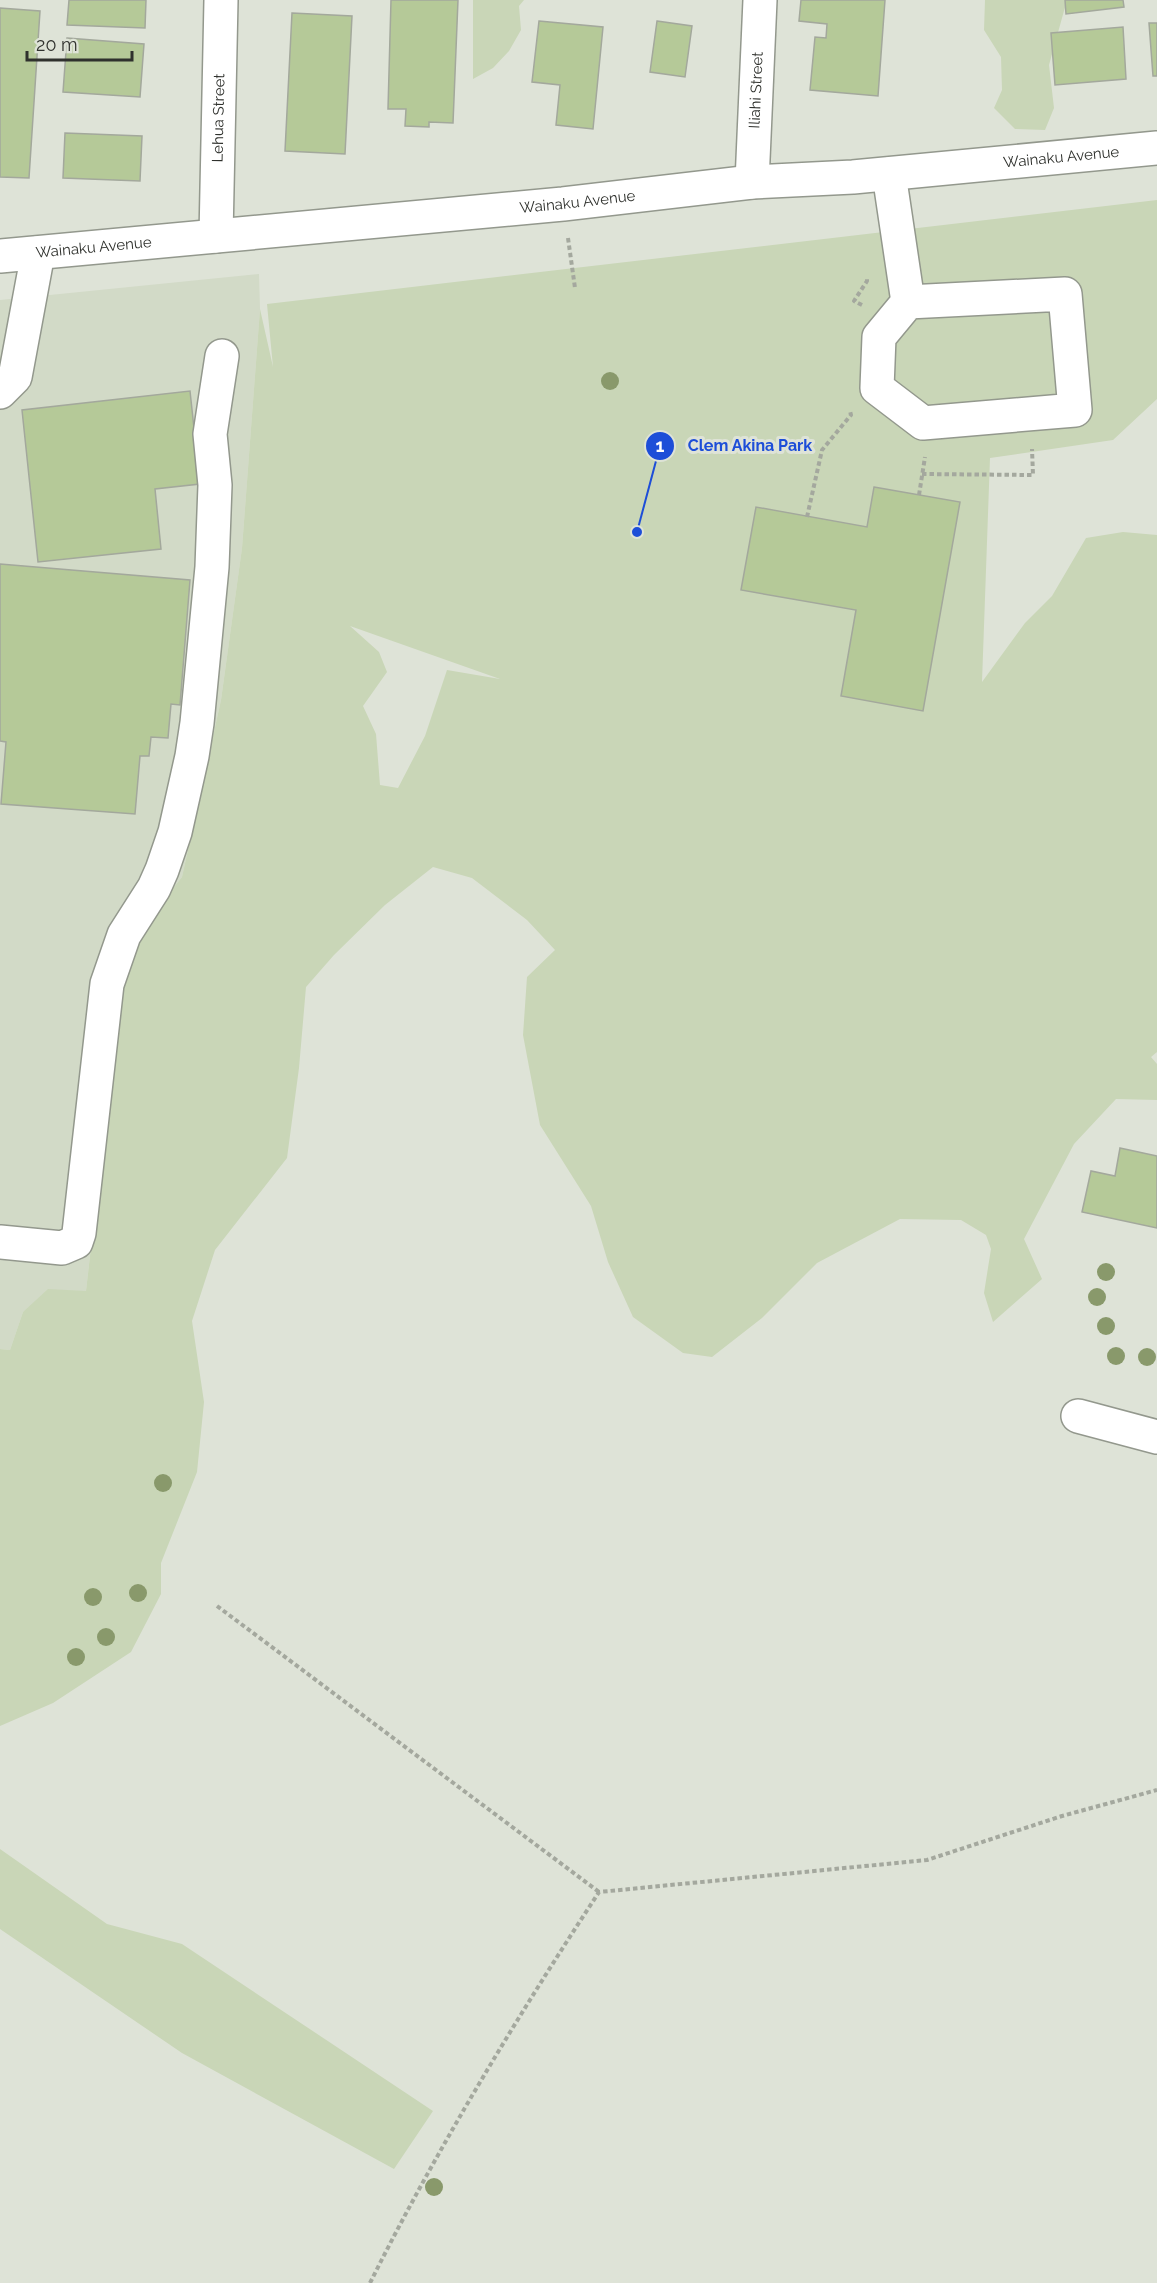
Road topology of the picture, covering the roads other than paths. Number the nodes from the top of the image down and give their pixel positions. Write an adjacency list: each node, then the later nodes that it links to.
1 (221, 0): 6 (street, Lehua Street)
2 (760, 0): 5 (street, Iliahi Street)
3 (1157, 148): 4 (street, Wainaku Avenue)
4 (889, 174): 5 (street, Wainaku Avenue); 9 (street)
5 (752, 182): 6 (street, Wainaku Avenue)
6 (216, 236): 7 (street, Wainaku Avenue)
7 (38, 253): 8 (street, Wainaku Avenue); 11 (street)
8 (0, 256)
9 (908, 302): 9 (street)
10 (222, 357): 12 (street)
11 (0, 392)
12 (0, 1242)
13 (1078, 1416): 14 (street)
14 (1157, 1437)

